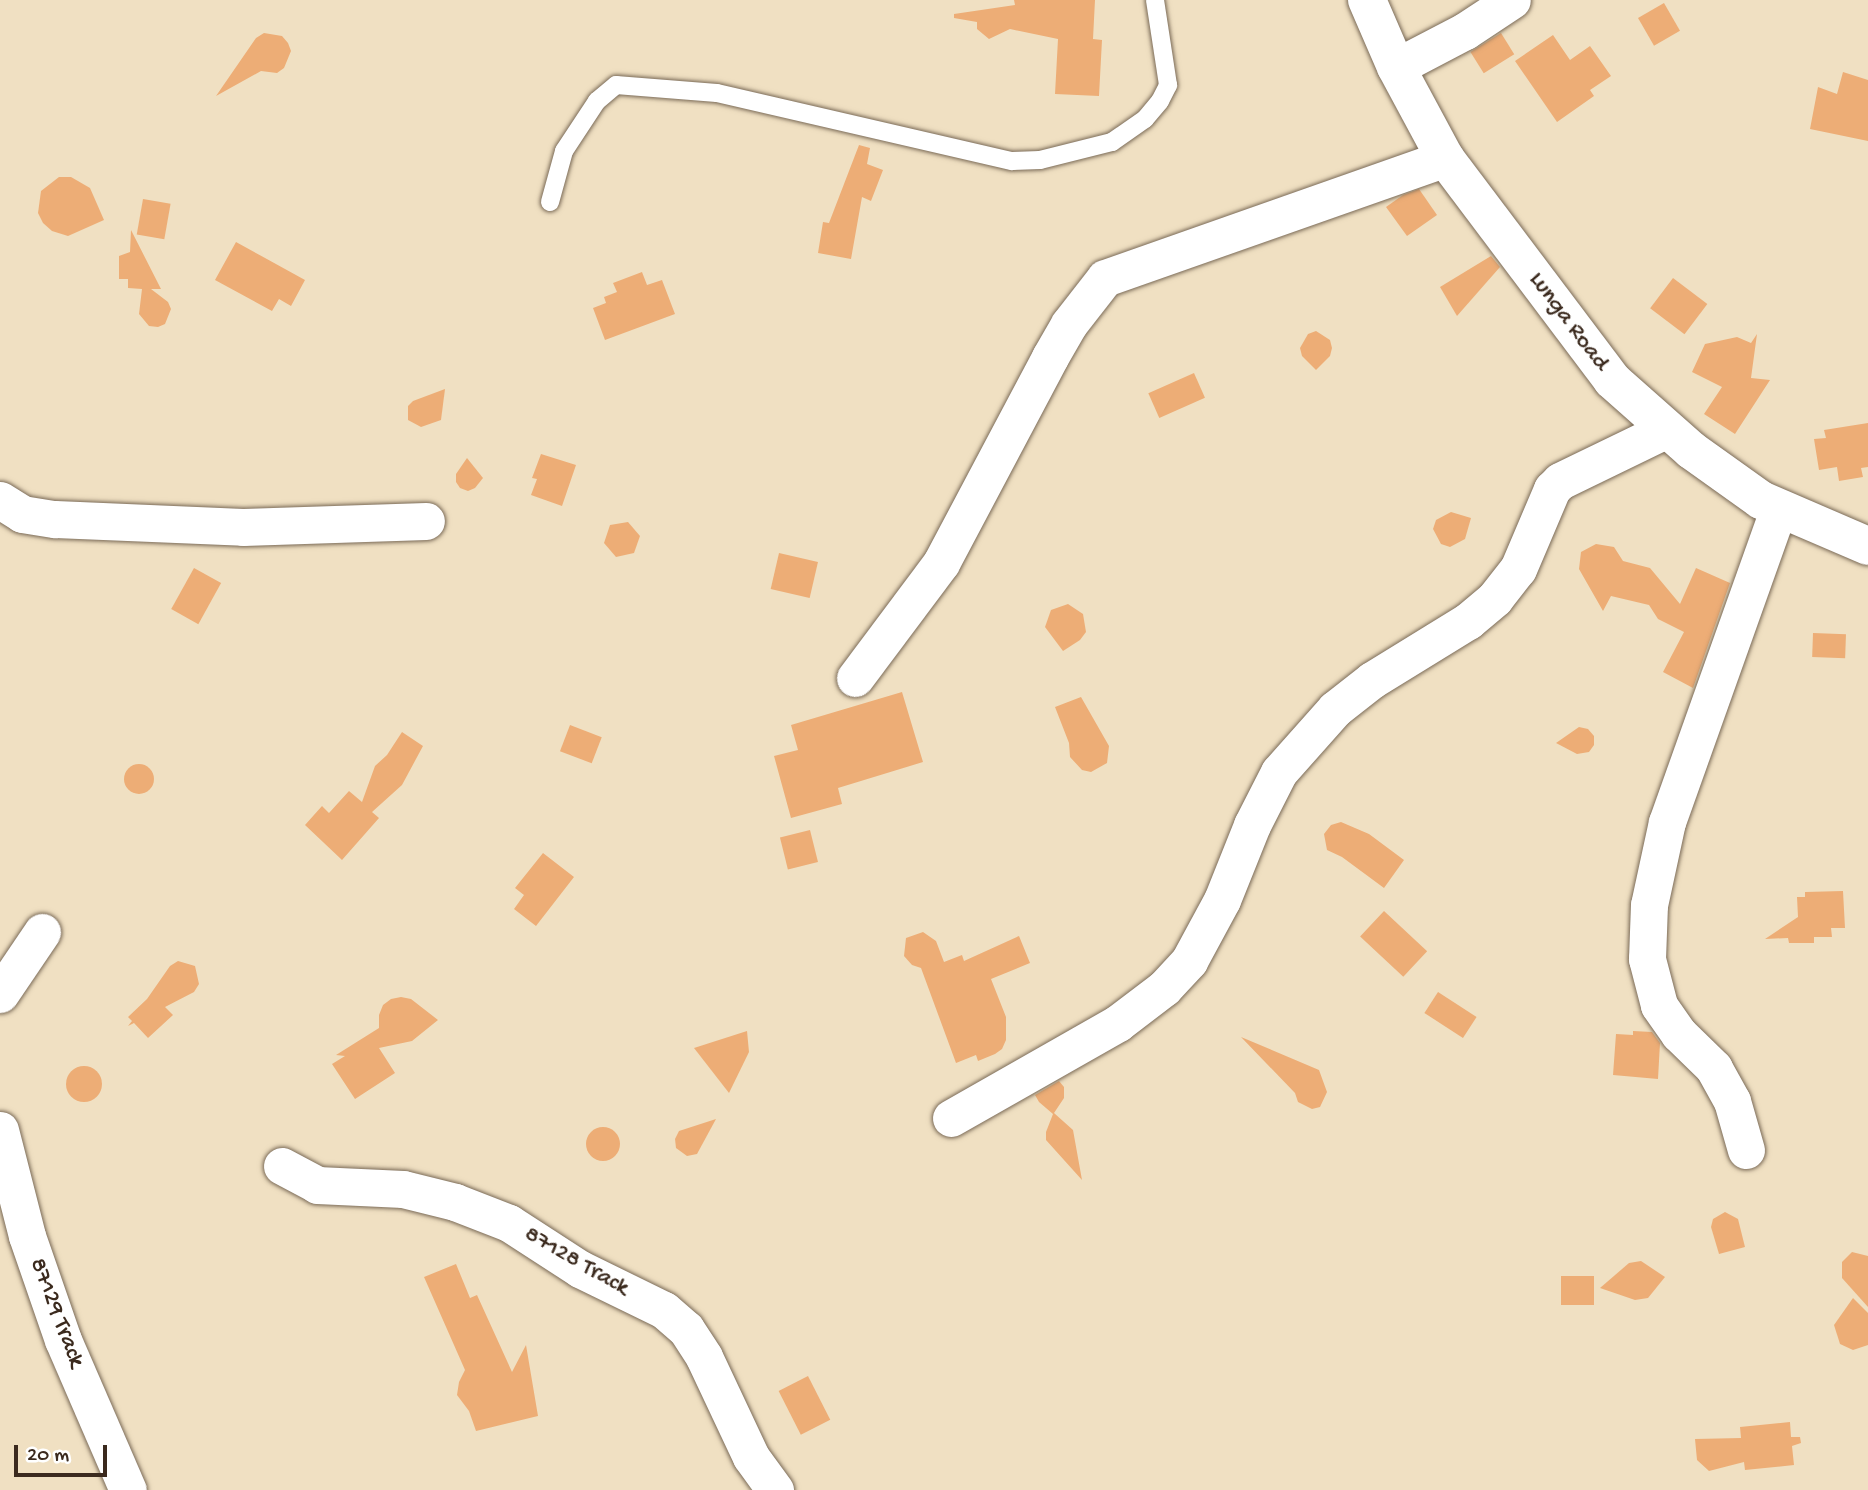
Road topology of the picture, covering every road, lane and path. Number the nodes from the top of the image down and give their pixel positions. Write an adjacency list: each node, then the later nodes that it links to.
1 (1156, 0): 6 (lane)
2 (1367, 0): 4 (street, Lunga Road)
3 (1512, 0): 4 (street)
4 (1396, 68): 5 (street, Lunga Road)
5 (1446, 158): 7 (street, Lunga Road); 12 (street)
6 (550, 202)
7 (1667, 429): 9 (street, Lunga Road); 15 (street)
8 (0, 500): 10 (street)
9 (1779, 508): 11 (street, Lunga Road); 17 (street)
10 (426, 521)
11 (1868, 546)
12 (855, 678)
13 (42, 932): 14 (street)
14 (0, 995)
15 (951, 1118)
16 (0, 1130): 19 (street, 87129 Track)
17 (1746, 1150)
18 (282, 1166): 20 (street, 87128 Track)
19 (128, 1490)
20 (775, 1490)

